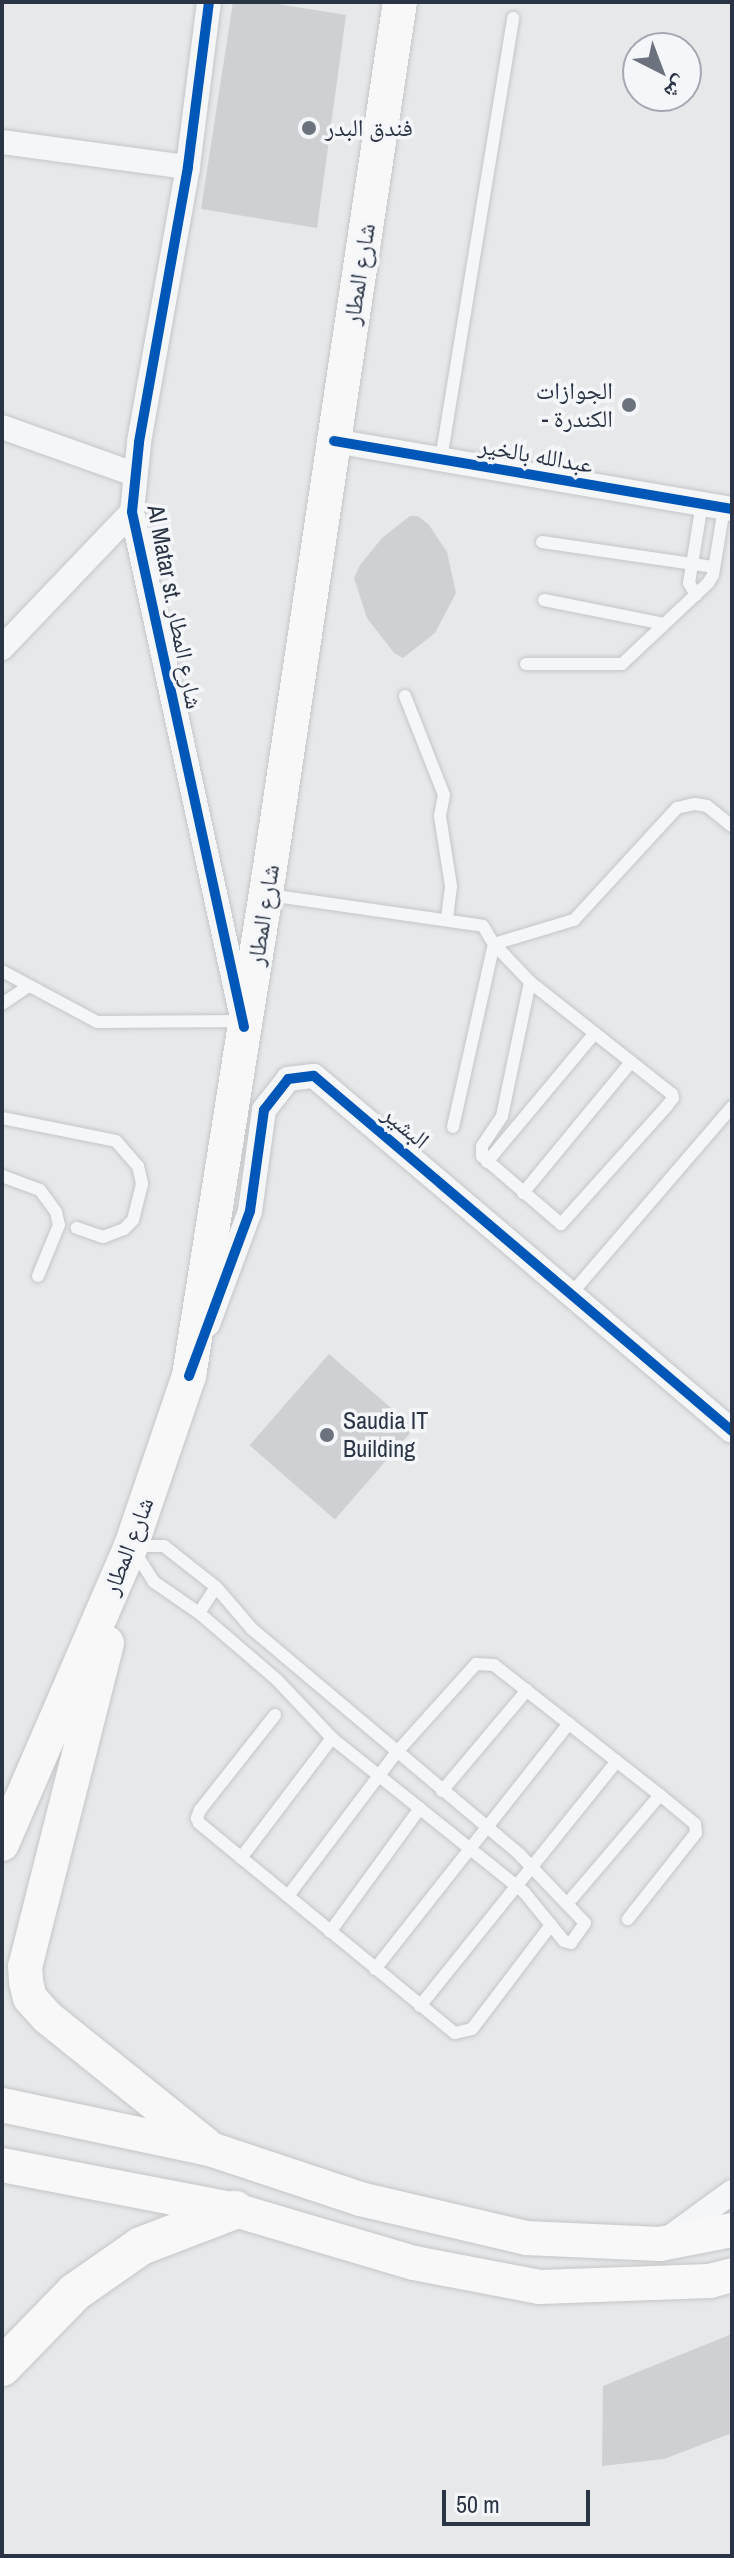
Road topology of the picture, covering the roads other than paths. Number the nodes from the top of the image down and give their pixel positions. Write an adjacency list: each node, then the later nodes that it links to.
1 (209, 2): 5 (street, Al Matar st. شارع المطار)
2 (400, 2): 7 (main road, شارع المطار)
3 (513, 18): 8 (lane)
4 (2, 142): 5 (street)
5 (188, 167): 9 (street, Al Matar st. شارع المطار)
6 (2, 427): 9 (street)
7 (334, 441): 8 (street, عبدالله بالخير); 22 (main road, شارع المطار)
8 (441, 459): 10 (street, عبدالله بالخير)
9 (134, 474): 11 (street, Al Matar st. شارع المطار)
10 (719, 507): 13 (lane); 14 (lane)
11 (132, 512): 18 (street); 29 (street, Al Matar st. شارع المطار)
12 (542, 542): 13 (lane)
13 (693, 564): 14 (lane); 15 (lane)
14 (714, 567): 15 (lane)
15 (696, 595): 17 (lane)
16 (544, 600): 17 (lane)
17 (664, 624): 19 (lane)
18 (2, 648)
19 (526, 664)
20 (405, 696): 23 (lane)
21 (730, 819): 24 (lane)
22 (266, 894): 23 (lane); 29 (main road, شارع المطار)
23 (447, 919): 24 (lane)
24 (494, 944): 26 (lane); 34 (lane)
25 (2, 971): 27 (lane)
26 (530, 982): 30 (lane); 35 (lane)
27 (29, 986): 28 (lane); 29 (lane)
28 (2, 1004)
29 (244, 1024): 41 (main road, شارع المطار)
30 (595, 1033): 31 (lane); 35 (lane)
31 (631, 1062): 37 (lane); 37 (lane)
32 (732, 1107): 40 (lane)
33 (2, 1118): 38 (lane)
34 (453, 1127)
35 (487, 1162): 37 (lane)
36 (2, 1176): 39 (lane)
37 (523, 1193)
38 (77, 1228)
39 (38, 1276)
40 (571, 1294): 41 (street, البشير); 42 (street, البشير)
41 (189, 1376): 43 (main road, شارع المطار)
42 (732, 1431)
43 (131, 1546): 44 (lane); 45 (lane); 59 (main road, شارع المطار); 72 (main road)
44 (216, 1587): 45 (lane); 46 (lane)
45 (199, 1613): 47 (lane)
46 (289, 1662): 47 (lane); 52 (lane)
47 (276, 1679): 51 (lane)
48 (527, 1690): 50 (lane); 52 (lane); 55 (lane)
49 (275, 1715): 61 (lane)
50 (569, 1723): 53 (lane); 58 (lane)
51 (332, 1738): 54 (lane); 61 (lane)
52 (396, 1753): 54 (lane); 55 (lane)
53 (617, 1761): 56 (lane); 62 (lane)
54 (380, 1775): 57 (lane); 64 (lane)
55 (442, 1791): 58 (lane)
56 (660, 1795): 65 (lane); 66 (lane)
57 (420, 1808): 60 (lane); 68 (lane)
58 (485, 1826): 60 (lane); 62 (lane)
59 (2, 1844)
60 (468, 1847): 63 (lane); 69 (lane)
61 (241, 1858): 64 (lane)
62 (530, 1865): 63 (lane); 65 (lane)
63 (514, 1884): 67 (lane); 70 (lane)
64 (288, 1896): 68 (lane)
65 (567, 1904): 67 (lane)
66 (628, 1919)
67 (551, 1925): 70 (lane)
68 (330, 1932): 69 (lane)
69 (375, 1969): 70 (lane)
70 (420, 2006)
71 (2, 2105): 72 (main road)
72 (213, 2150): 77 (main road)
73 (2, 2165): 75 (main road)
74 (732, 2192): 77 (street)
75 (235, 2210): 78 (main road); 79 (main road)
76 (732, 2230): 77 (main road)
77 (660, 2244)
78 (732, 2275)
79 (2, 2367)

